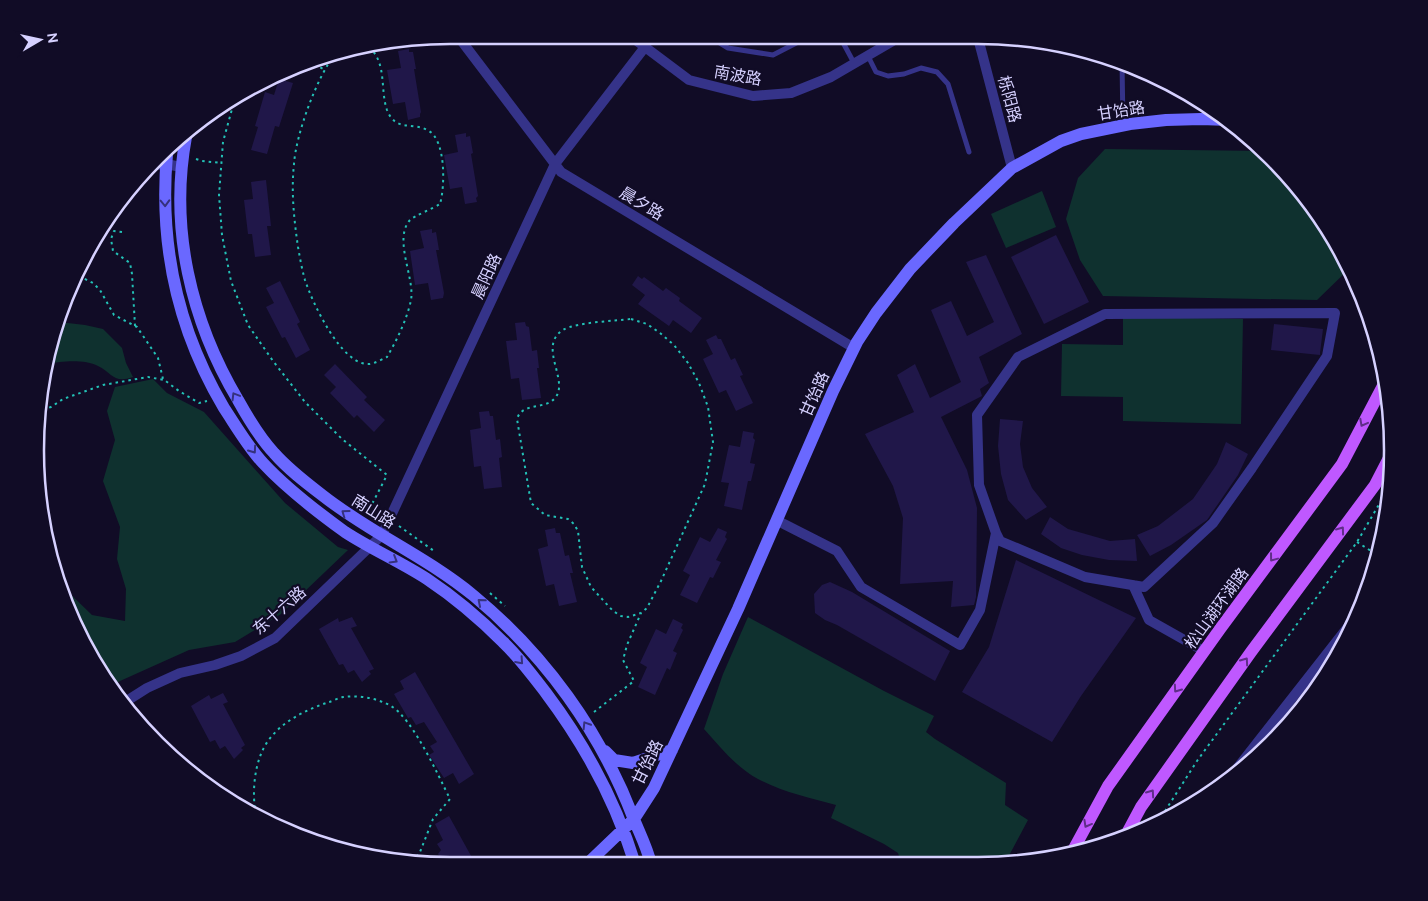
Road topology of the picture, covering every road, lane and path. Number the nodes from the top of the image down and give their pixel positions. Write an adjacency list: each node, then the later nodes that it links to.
1 (464, 44): 23 (street, 晨夕路)
2 (641, 44): 8 (street, 南波路)
3 (721, 44): 4 (lane)
4 (794, 44)
5 (844, 44): 12 (lane)
6 (887, 44): 10 (street, 南波路)
7 (980, 44): 25 (street, 栎阳路)
8 (645, 47): 12 (street, 南波路); 23 (street, 晨阳路)
9 (373, 52): 14 (path)
10 (868, 55): 12 (street, 南波路); 20 (lane)
11 (330, 62): 14 (path)
12 (855, 63)
13 (318, 66): 14 (path)
14 (325, 70)
15 (1122, 71): 18 (lane)
16 (232, 107): 36 (path)
17 (1213, 119): 18 (main road, 甘饴路)
18 (1123, 125): 25 (main road, 甘饴路)
19 (185, 142): 24 (main road, 南山路)
20 (969, 152)
21 (165, 161): 24 (street)
22 (163, 163): 32 (main road, 南山路, one-way to 32)
23 (555, 164): 29 (street, 晨夕路); 39 (street, 晨阳路)
24 (182, 166): 39 (main road, 南山路, one-way to 24)
25 (1012, 168): 29 (main road, 甘饴路)
26 (122, 232): 28 (path)
27 (83, 278): 28 (path)
28 (135, 326): 30 (path)
29 (854, 348): 37 (main road, 甘饴路)
30 (164, 380): 32 (path); 33 (path)
31 (1380, 392): 46 (main road, 松山湖环湖路, one-way to 46)
32 (218, 397): 41 (main road, 南山路, one-way to 41)
33 (46, 409)
34 (1383, 469): 55 (main road, one-way to 34)
35 (1381, 501): 40 (path)
36 (370, 508)
37 (778, 521): 38 (street); 50 (main road, 甘饴路)
38 (996, 533): 43 (street); 43 (street)
39 (382, 535): 41 (street, 东十六路); 48 (main road, 南山路, one-way to 39)
40 (1358, 542): 42 (path); 53 (path)
41 (370, 546): 47 (street, 东十六路); 56 (main road, 南山路, one-way to 56)
42 (1371, 551)
43 (1133, 585): 46 (street)
44 (642, 613): 44 (path); 48 (path)
45 (1336, 642): 51 (street)
46 (1204, 650): 57 (main road, 松山湖环湖路, one-way to 57)
47 (129, 699)
48 (584, 720): 49 (main road, 南山路, one-way to 48)
49 (600, 746): 50 (main road); 54 (main road, 南山路)
50 (672, 750): 54 (main road, 甘饴路)
51 (1247, 755)
52 (255, 807): 58 (path)
53 (1165, 811)
54 (634, 819): 56 (main road, 甘饴路); 61 (main road, 南山路)
55 (1130, 827)
56 (623, 831): 59 (main road, 甘饴路); 60 (main road, 南山路)
57 (1076, 845)
58 (417, 855)
59 (595, 857)
60 (632, 857)
61 (648, 857)

